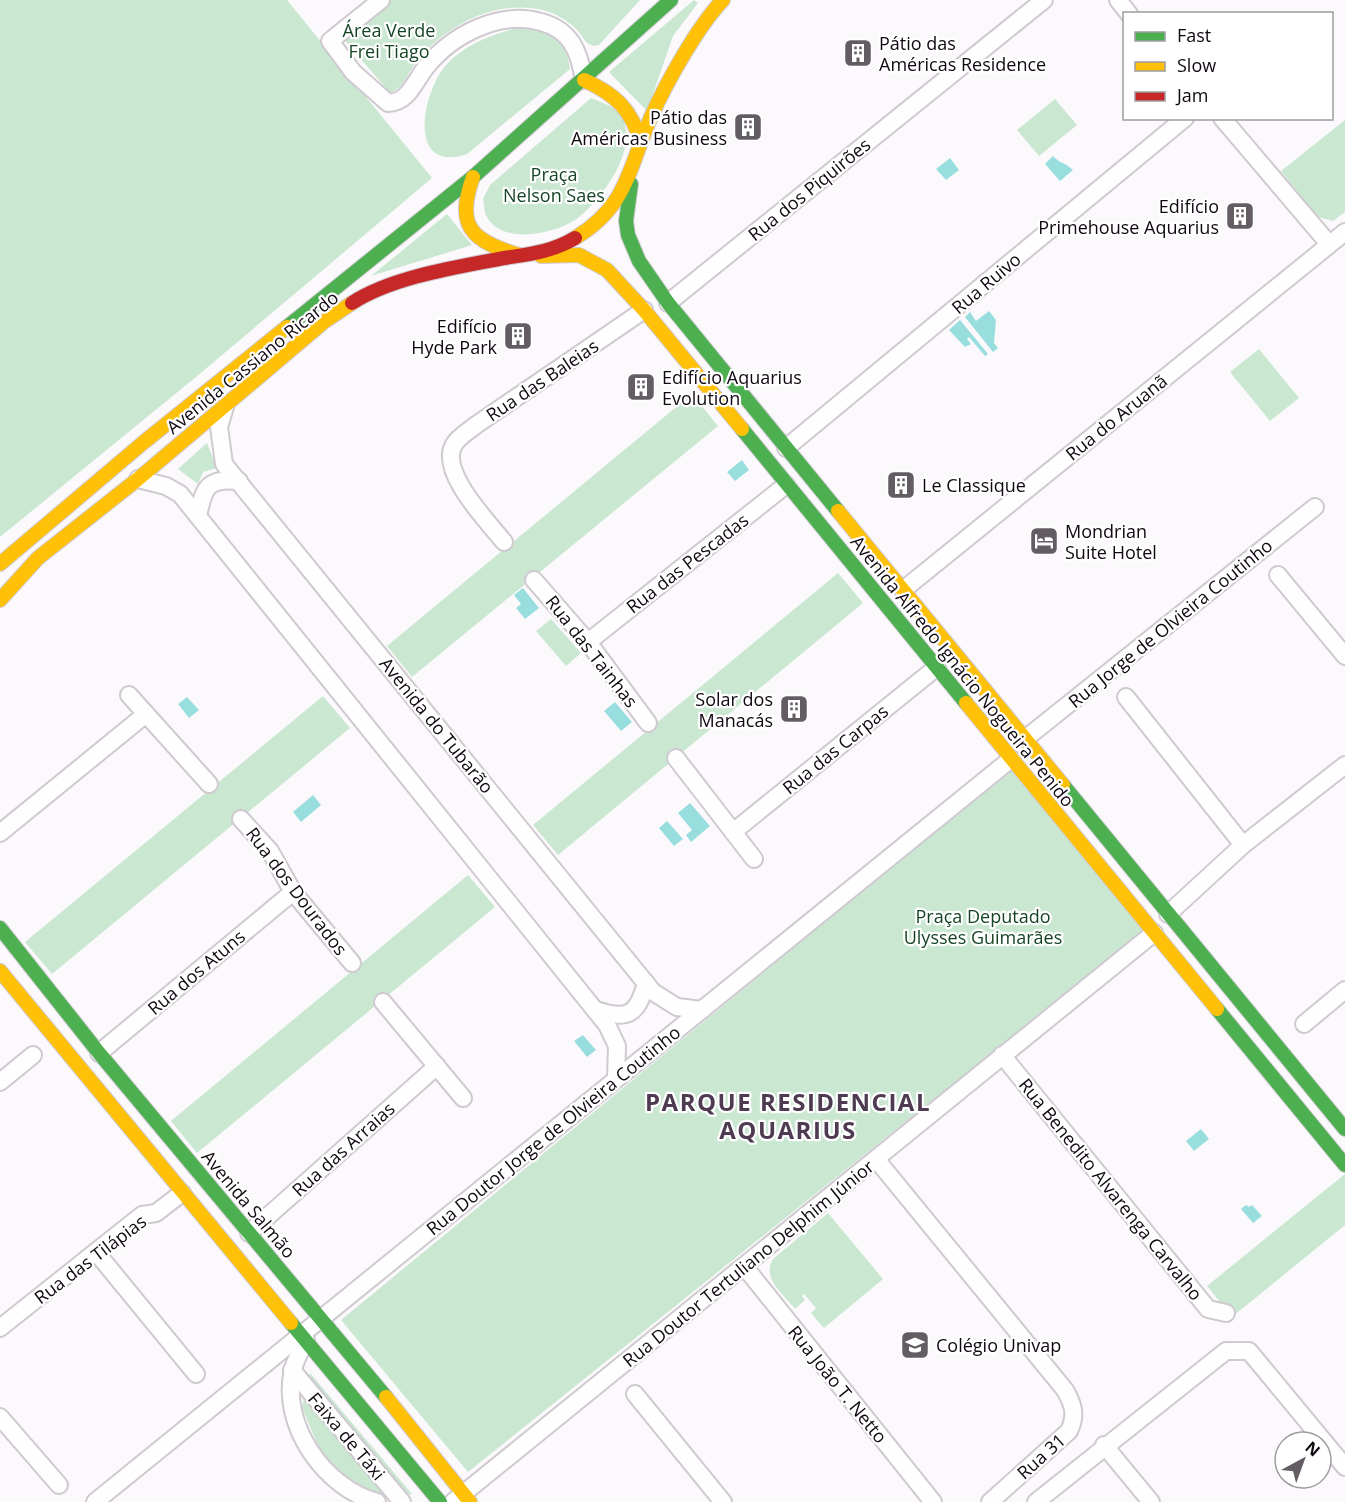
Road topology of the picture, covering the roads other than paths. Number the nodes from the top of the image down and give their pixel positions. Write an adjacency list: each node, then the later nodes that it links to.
1 (381, 0): 7 (street)
2 (671, 0): 7 (street, Avenida Cassiano Ricardo)
3 (723, 0): 10 (street, Avenida Cassiano Ricardo)
4 (1044, 0): 15 (street, Rua dos Piquirões)
5 (1118, 0): 6 (street)
6 (1128, 12)
7 (584, 80): 10 (street); 11 (street, Avenida Cassiano Ricardo)
8 (1183, 120): 20 (street, Rua Ruivo)
9 (1224, 120): 13 (street)
10 (641, 142): 14 (street, Avenida Cassiano Ricardo); 15 (street, Avenida Alfredo Ignácio Nogueira Penido)
11 (473, 177): 14 (street); 28 (street, Avenida Cassiano Ricardo)
12 (1345, 232): 13 (street, Rua do Aruanã)
13 (1329, 244): 31 (street, Rua do Aruanã)
14 (524, 256): 16 (street, Avenida Alfredo Ignácio Nogueira Penido); 19 (street, Avenida Cassiano Ricardo)
15 (668, 303): 17 (street, Avenida Alfredo Ignácio Nogueira Penido)
16 (644, 310): 18 (street, Avenida Alfredo Ignácio Nogueira Penido); 27 (street, Rua das Baleias)
17 (694, 335): 18 (street); 20 (street, Avenida Alfredo Ignácio Nogueira Penido)
18 (676, 349): 21 (street, Avenida Alfredo Ignácio Nogueira Penido)
19 (226, 405): 22 (street, Avenida Cassiano Ricardo); 23 (street, Avenida do Tubarão)
20 (786, 448): 21 (street); 31 (street, Avenida Alfredo Ignácio Nogueira Penido)
21 (765, 458): 24 (street, Avenida Alfredo Ignácio Nogueira Penido)
22 (138, 479): 26 (street); 32 (street, Avenida Cassiano Ricardo)
23 (239, 481): 26 (street); 57 (street, Avenida do Tubarão)
24 (786, 484): 33 (street, Rua das Pescadas); 35 (street, Avenida Alfredo Ignácio Nogueira Penido)
25 (1315, 507): 40 (street, Rua Jorge de Olvieira Coutinho)
26 (198, 516): 64 (street)
27 (504, 542)
28 (0, 564)
29 (1278, 575): 34 (street)
30 (534, 580): 33 (street, Rua das Tainhas)
31 (903, 590): 40 (street, Avenida Alfredo Ignácio Nogueira Penido)
32 (0, 600)
33 (588, 642): 39 (street, Rua das Tainhas)
34 (1345, 656)
35 (936, 667): 42 (street, Avenida Alfredo Ignácio Nogueira Penido); 46 (street, Rua das Carpas)
36 (129, 695): 38 (street)
37 (1126, 697): 48 (street)
38 (146, 714): 44 (street); 47 (street)
39 (648, 723)
40 (1025, 740): 51 (street, Avenida Alfredo Ignácio Nogueira Penido)
41 (676, 758): 46 (street)
42 (1011, 759): 53 (street, Avenida Alfredo Ignácio Nogueira Penido); 65 (street, Rua Doutor Jorge de Olvieira Coutinho)
43 (1345, 765): 48 (street)
44 (209, 784)
45 (242, 819): 50 (street, Rua dos Dourados)
46 (733, 832): 49 (street)
47 (0, 833)
48 (1243, 845): 51 (street)
49 (754, 859)
50 (293, 892): 54 (street, Rua dos Dourados); 68 (street, Rua dos Atuns)
51 (1168, 914): 56 (street, Avenida Alfredo Ignácio Nogueira Penido)
52 (0, 928): 58 (street, Avenida Salmão)
53 (1154, 933): 59 (street, Avenida Alfredo Ignácio Nogueira Penido); 70 (street, Rua Doutor Tertuliano Delphim Júnior)
54 (352, 963)
55 (0, 971): 62 (street)
56 (1217, 971): 59 (street); 61 (street, Avenida Alfredo Ignácio Nogueira Penido)
57 (646, 983): 64 (street); 65 (street, Avenida do Tubarão)
58 (44, 985): 62 (street); 68 (street, Avenida Salmão)
59 (1198, 985): 66 (street, Avenida Alfredo Ignácio Nogueira Penido)
60 (1345, 990): 67 (street)
61 (1240, 1000): 66 (street); 75 (street, Avenida Alfredo Ignácio Nogueira Penido)
62 (24, 1002): 78 (street)
63 (383, 1002): 71 (street)
64 (596, 1010): 72 (street)
65 (702, 1010): 72 (street, Rua Doutor Jorge de Olvieira Coutinho)
66 (1221, 1014): 77 (street, Avenida Alfredo Ignácio Nogueira Penido)
67 (1304, 1024)
68 (99, 1053): 80 (street, Avenida Salmão)
69 (33, 1055): 73 (street)
70 (1002, 1055): 76 (street, Rua Doutor Tertuliano Delphim Júnior); 83 (street, Rua Benedito Alvarenga Carvalho)
71 (437, 1066): 74 (street); 80 (street, Rua das Arraias)
72 (616, 1079): 84 (street, Rua Doutor Jorge de Olvieira Coutinho)
73 (0, 1082)
74 (463, 1098)
75 (1345, 1130)
76 (876, 1159): 82 (street, Rua Doutor Tertuliano Delphim Júnior); 102 (street, Rua 31)
77 (1345, 1165)
78 (182, 1193): 79 (street); 81 (street, Rua das Tilápias)
79 (212, 1227): 80 (street); 86 (street)
80 (249, 1233): 84 (street, Avenida Salmão)
81 (96, 1252): 85 (street, Rua das Tilápias); 88 (street)
82 (744, 1266): 95 (street, Rua Doutor Tertuliano Delphim Júnior); 101 (street, Rua João T. Netto)
83 (1226, 1313)
84 (321, 1319): 86 (street, Rua Doutor Jorge de Olvieira Coutinho); 95 (street, Avenida Salmão)
85 (2, 1322)
86 (303, 1338): 87 (street); 94 (street); 96 (street, Rua Doutor Jorge de Olvieira Coutinho)
87 (292, 1370): 97 (street); 98 (street, Faixa de Táxi)
88 (196, 1374)
89 (635, 1394): 100 (street)
90 (0, 1417): 93 (street)
91 (1104, 1445): 92 (street); 103 (street); 104 (street)
92 (1345, 1467)
93 (59, 1485)
94 (437, 1499): 99 (street)
95 (462, 1499)
96 (95, 1502)
97 (376, 1502)
98 (402, 1502)
99 (418, 1502)
100 (723, 1502)
101 (933, 1502)
102 (990, 1502)
103 (1036, 1502)
104 (1151, 1502)

